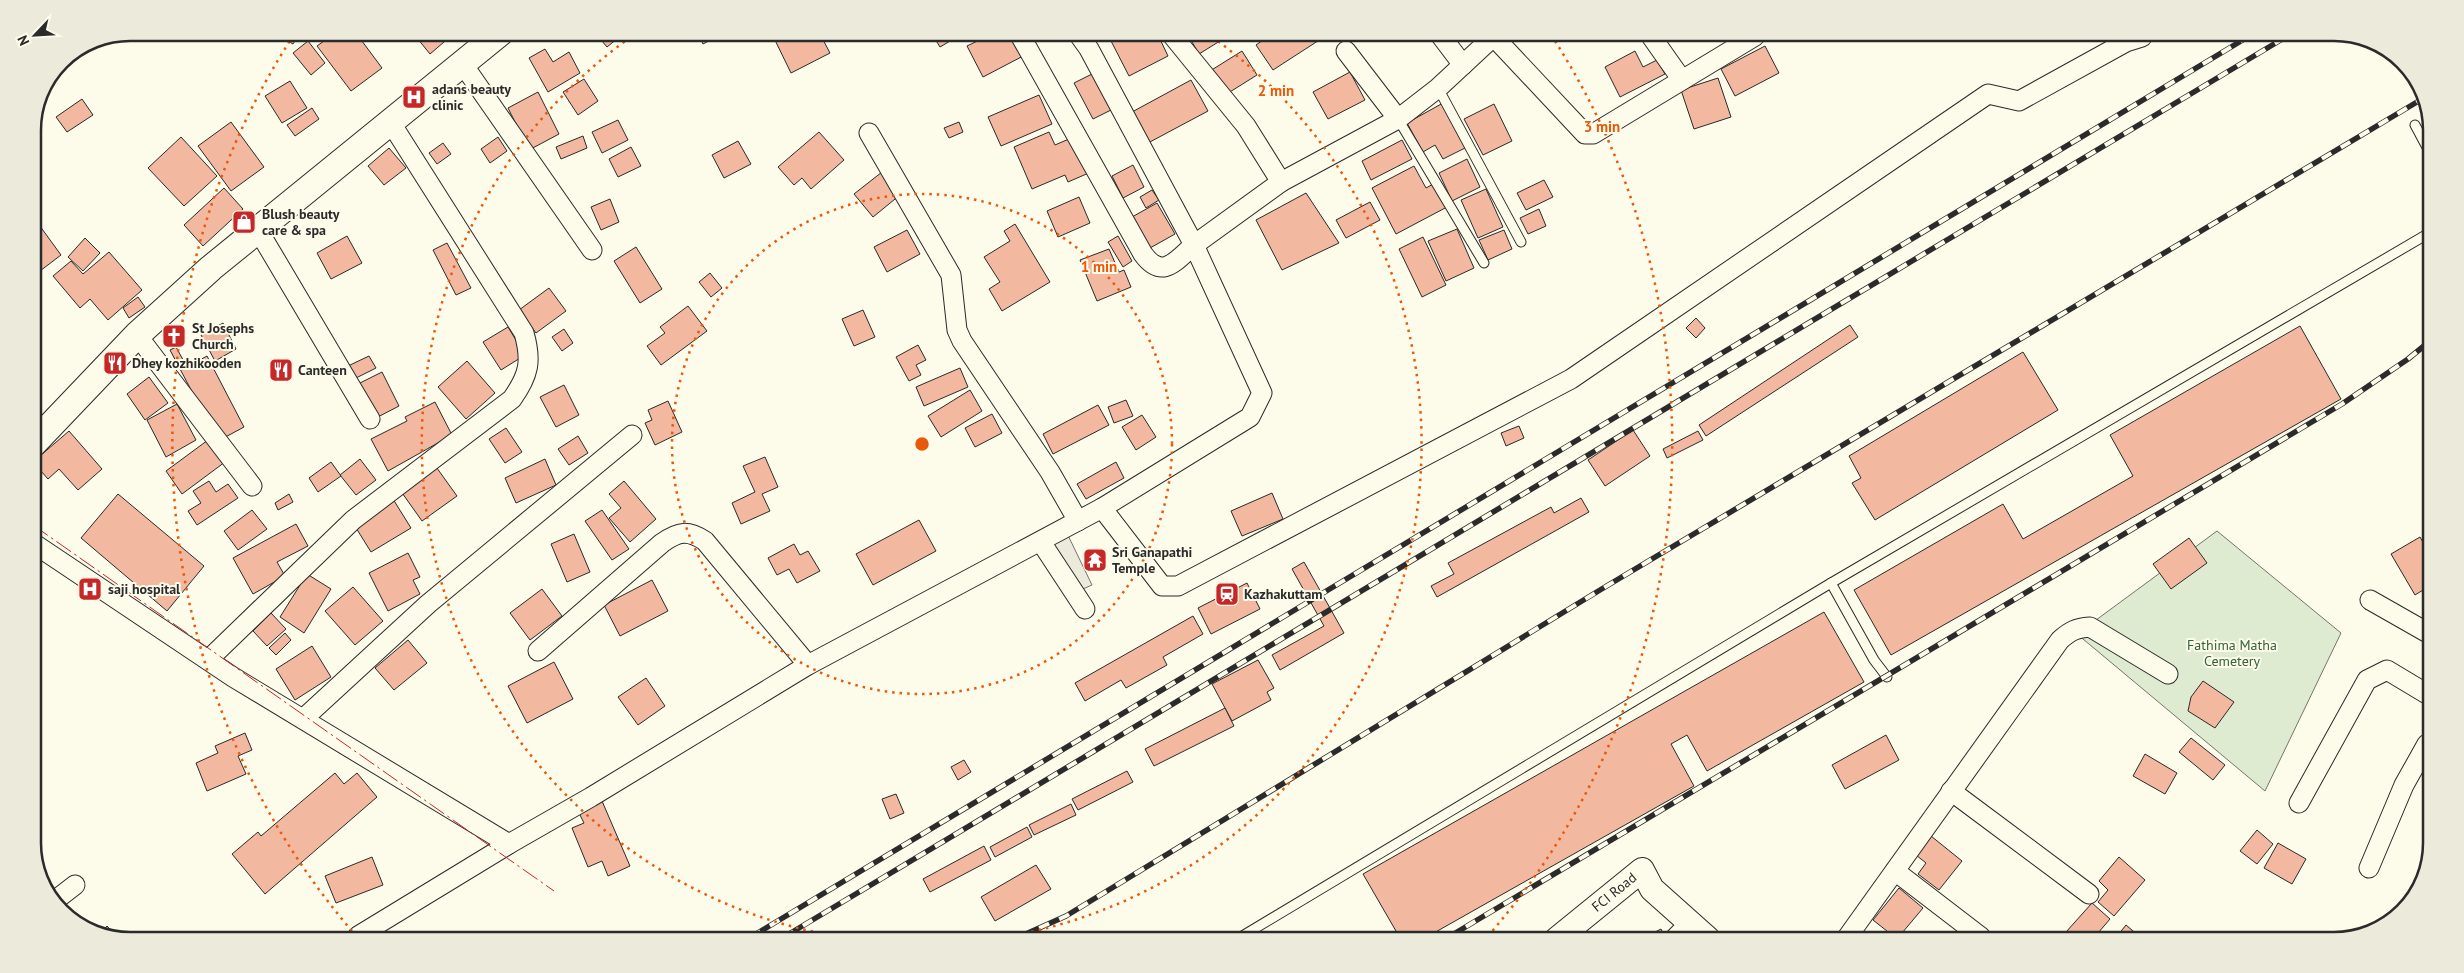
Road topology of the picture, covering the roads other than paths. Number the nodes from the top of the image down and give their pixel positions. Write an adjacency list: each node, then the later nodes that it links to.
1 (490, 41): 12 (main road)
2 (1023, 41): 25 (street)
3 (1083, 41): 25 (street)
4 (1177, 41): 21 (street)
5 (1445, 41): 13 (street)
6 (1489, 41): 13 (street)
7 (1499, 41): 14 (street)
8 (1655, 41): 14 (street)
9 (1747, 41): 14 (street)
10 (2129, 41): 33 (street)
11 (1346, 51): 16 (street)
12 (462, 63): 17 (main road); 26 (street)
13 (1464, 65): 15 (street)
14 (1682, 80)
15 (1438, 88): 16 (street); 24 (lane)
16 (1398, 119): 21 (street); 27 (lane)
17 (391, 123): 22 (main road); 42 (street)
18 (2415, 125): 20 (lane)
19 (869, 132): 34 (street)
20 (2423, 140)
21 (1281, 182): 25 (street)
22 (258, 230): 28 (main road); 29 (street)
23 (2423, 236): 37 (lane)
24 (1521, 242)
25 (1194, 245): 33 (street)
26 (592, 250)
27 (1484, 263)
28 (137, 334): 31 (main road); 32 (street)
29 (370, 419)
30 (632, 435): 47 (street)
31 (41, 436)
32 (252, 486)
33 (1102, 508): 34 (street)
34 (1078, 521): 35 (street)
35 (1041, 542): 39 (street); 43 (street)
36 (41, 547): 42 (street)
37 (1831, 583): 45 (lane); 58 (lane)
38 (2370, 600): 40 (street)
39 (1085, 609)
40 (2423, 630)
41 (538, 651): 43 (street)
42 (208, 660): 47 (street)
43 (808, 665): 51 (street)
44 (2168, 674): 49 (street)
45 (1887, 677)
46 (2423, 692): 50 (street)
47 (303, 719): 51 (street)
48 (2423, 751): 52 (street)
49 (1951, 791): 53 (street); 55 (street)
50 (2299, 803)
51 (510, 844): 57 (street)
52 (2369, 868)
53 (1895, 871): 61 (street); 62 (street)
54 (75, 885): 56 (street)
55 (2089, 894)
56 (60, 897)
57 (365, 932)
58 (1249, 932)
59 (1567, 932): 60 (street, FCI Road)
60 (1681, 932)
61 (1851, 932)
62 (1974, 932)

